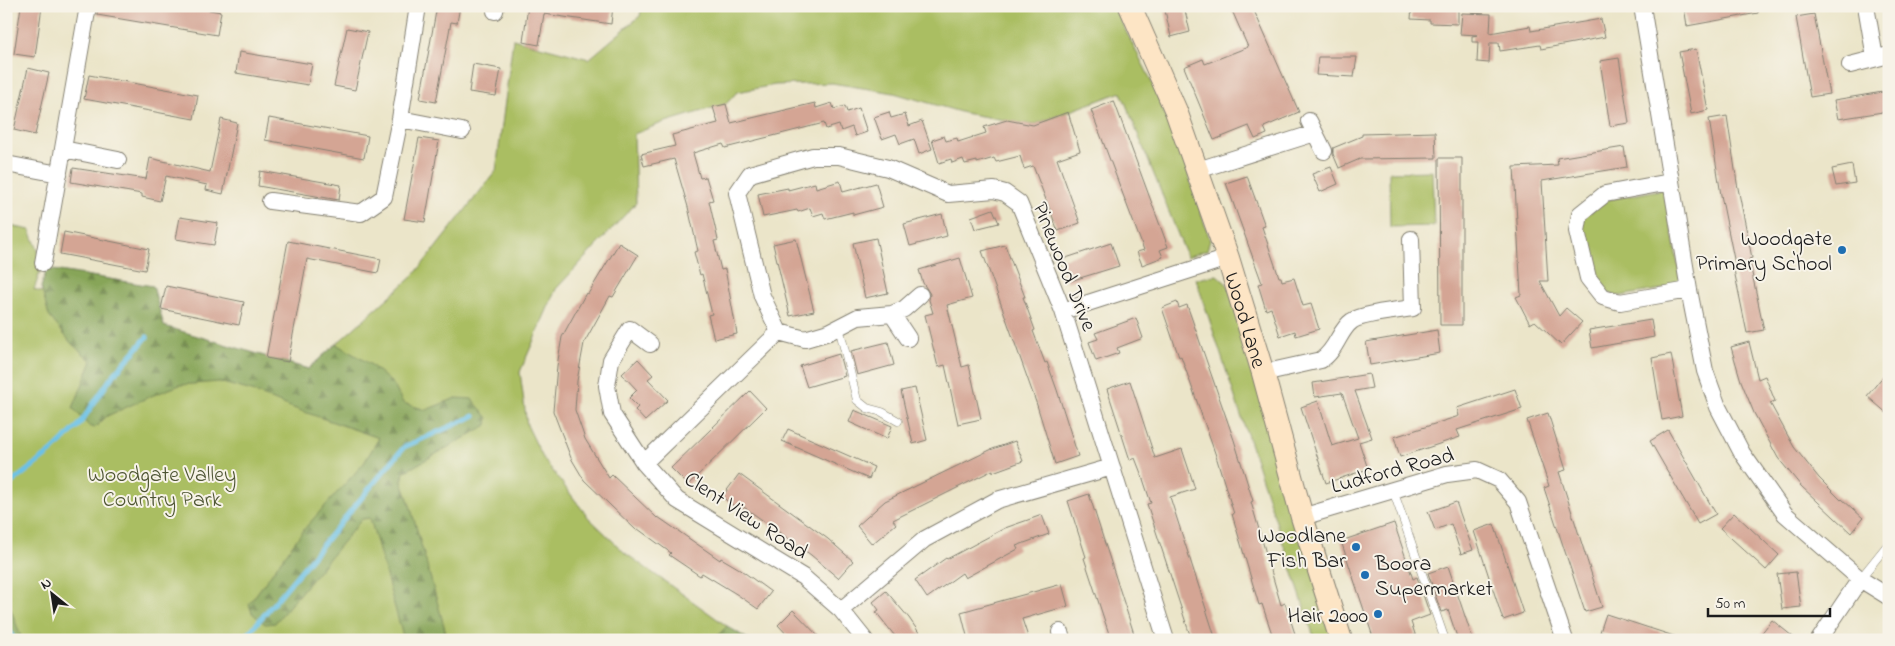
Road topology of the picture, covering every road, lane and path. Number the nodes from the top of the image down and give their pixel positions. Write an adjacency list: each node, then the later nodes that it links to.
1 (88, 6): 10 (street)
2 (418, 6): 8 (street)
3 (1130, 6): 14 (street, Wood Lane)
4 (1642, 6): 16 (street)
5 (1866, 6): 6 (street)
6 (1882, 56): 7 (street)
7 (1850, 65)
8 (400, 119): 9 (street); 17 (street)
9 (462, 131)
10 (63, 149): 12 (street); 15 (street)
11 (1324, 151): 14 (street)
12 (118, 160)
13 (6, 164): 15 (street)
14 (1198, 170): 19 (street, Wood Lane)
15 (59, 174): 20 (street)
16 (1670, 182): 21 (street); 21 (street)
17 (270, 201)
18 (1411, 239): 29 (street)
19 (1228, 258): 23 (street); 29 (street, Wood Lane)
20 (43, 263)
21 (1689, 290): 36 (street)
22 (920, 295): 24 (street)
23 (1063, 311): 26 (street, Pinewood Drive); 32 (street, Pinewood Drive)
24 (892, 314): 25 (street); 27 (street)
25 (839, 327): 26 (street); 30 (lane)
26 (779, 332): 31 (street)
27 (908, 338)
28 (650, 344): 31 (street, Clent View Road)
29 (1263, 373): 34 (street, Wood Lane)
30 (898, 421)
31 (644, 463): 38 (street, Clent View Road)
32 (1112, 467): 38 (street); 40 (street, Pinewood Drive)
33 (1393, 490): 34 (street, Ludford Road); 42 (lane); 43 (street, Ludford Road)
34 (1302, 517): 41 (street, Wood Lane)
35 (1889, 543): 36 (lane)
36 (1860, 578): 37 (street); 44 (street)
37 (1889, 597)
38 (841, 610): 39 (street, Clent View Road)
39 (865, 640)
40 (1166, 640)
41 (1341, 640)
42 (1445, 640)
43 (1565, 640)
44 (1819, 640)

